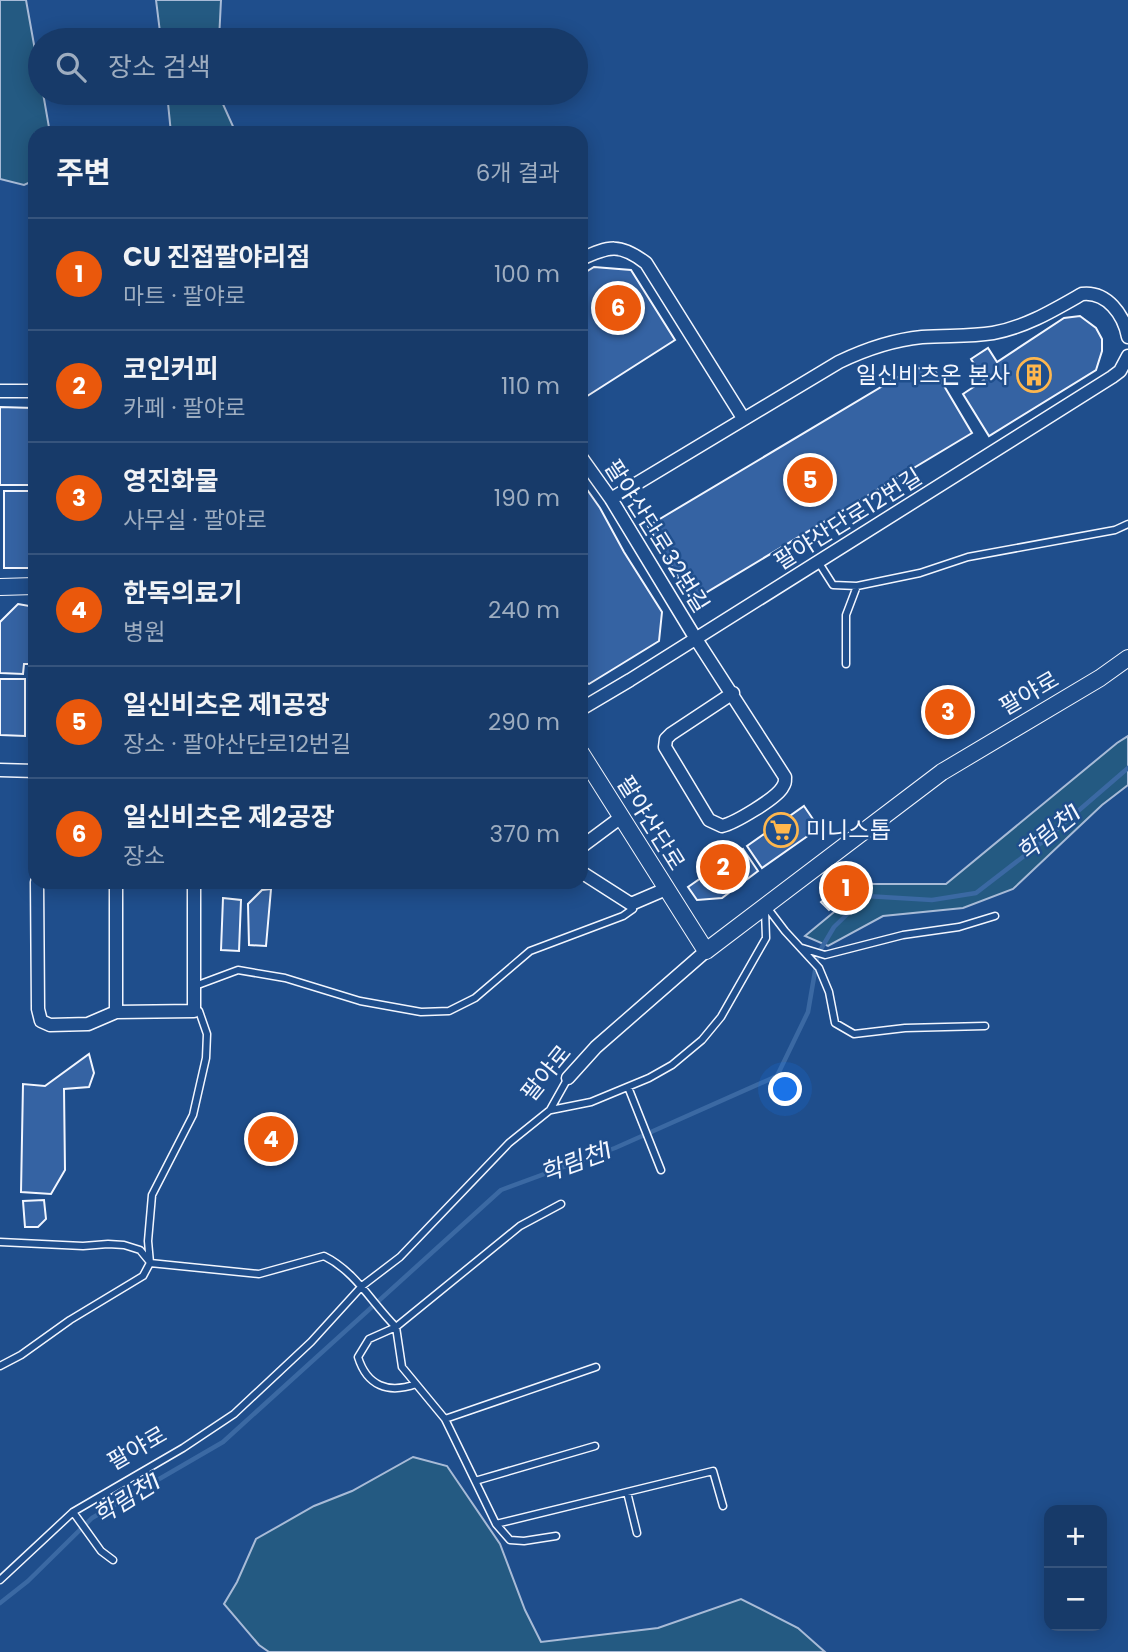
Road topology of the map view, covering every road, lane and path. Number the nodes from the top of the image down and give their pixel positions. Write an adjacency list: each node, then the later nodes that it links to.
1 (588, 256): 6 (street)
2 (1128, 337): 6 (street)
3 (1128, 356): 10 (street, 팔야산단로12번길)
4 (0, 391): 5 (street)
5 (28, 391)
6 (743, 418): 8 (street)
7 (588, 464): 8 (street, 팔야산단로32번길)
8 (611, 499): 14 (street, 팔야산단로32번길)
9 (1128, 524): 12 (lane)
10 (819, 563): 12 (lane); 14 (street, 팔야산단로12번길)
11 (28, 586): 13 (street)
12 (857, 586): 16 (lane)
13 (0, 587)
14 (696, 639): 17 (street, 팔야산단로32번길); 18 (street, 팔야산단로12번길)
15 (1128, 659): 30 (street, 팔야로)
16 (846, 664)
17 (733, 693): 17 (street, 팔야산단로32번길)
18 (588, 705)
19 (588, 765): 22 (street, 팔야산단로)
20 (0, 771): 21 (street)
21 (28, 771)
22 (620, 818): 23 (street); 28 (street, 팔야산단로)
23 (588, 842)
24 (588, 876): 29 (street)
25 (37, 889): 36 (street)
26 (116, 889): 36 (street)
27 (194, 889): 34 (street)
28 (666, 889): 29 (street); 33 (street, 팔야산단로)
29 (631, 904): 34 (lane)
30 (765, 905): 32 (lane); 33 (street, 팔야로); 39 (lane)
31 (995, 916): 32 (lane)
32 (800, 948): 37 (lane)
33 (706, 951): 38 (street, 팔야로)
34 (195, 986): 35 (street)
35 (194, 1011): 36 (street); 44 (lane)
36 (116, 1012)
37 (985, 1026)
38 (568, 1079): 40 (lane, 팔야로)
39 (628, 1087): 40 (lane); 41 (lane)
40 (551, 1110): 45 (lane, 팔야로)
41 (662, 1170)
42 (561, 1204): 46 (lane)
43 (0, 1242): 44 (lane)
44 (150, 1263): 45 (lane); 47 (lane)
45 (362, 1286): 46 (lane); 55 (lane, 팔야로)
46 (396, 1327): 49 (lane); 49 (lane)
47 (0, 1366)
48 (596, 1367): 50 (lane)
49 (416, 1384): 50 (lane)
50 (445, 1419): 52 (lane)
51 (595, 1446): 52 (lane)
52 (475, 1481): 56 (lane)
53 (627, 1492): 54 (lane); 56 (lane); 57 (lane)
54 (723, 1506)
55 (73, 1512): 59 (lane); 60 (lane, 팔야로)
56 (496, 1524): 58 (lane)
57 (637, 1533)
58 (556, 1536)
59 (113, 1560)
60 (0, 1580)

